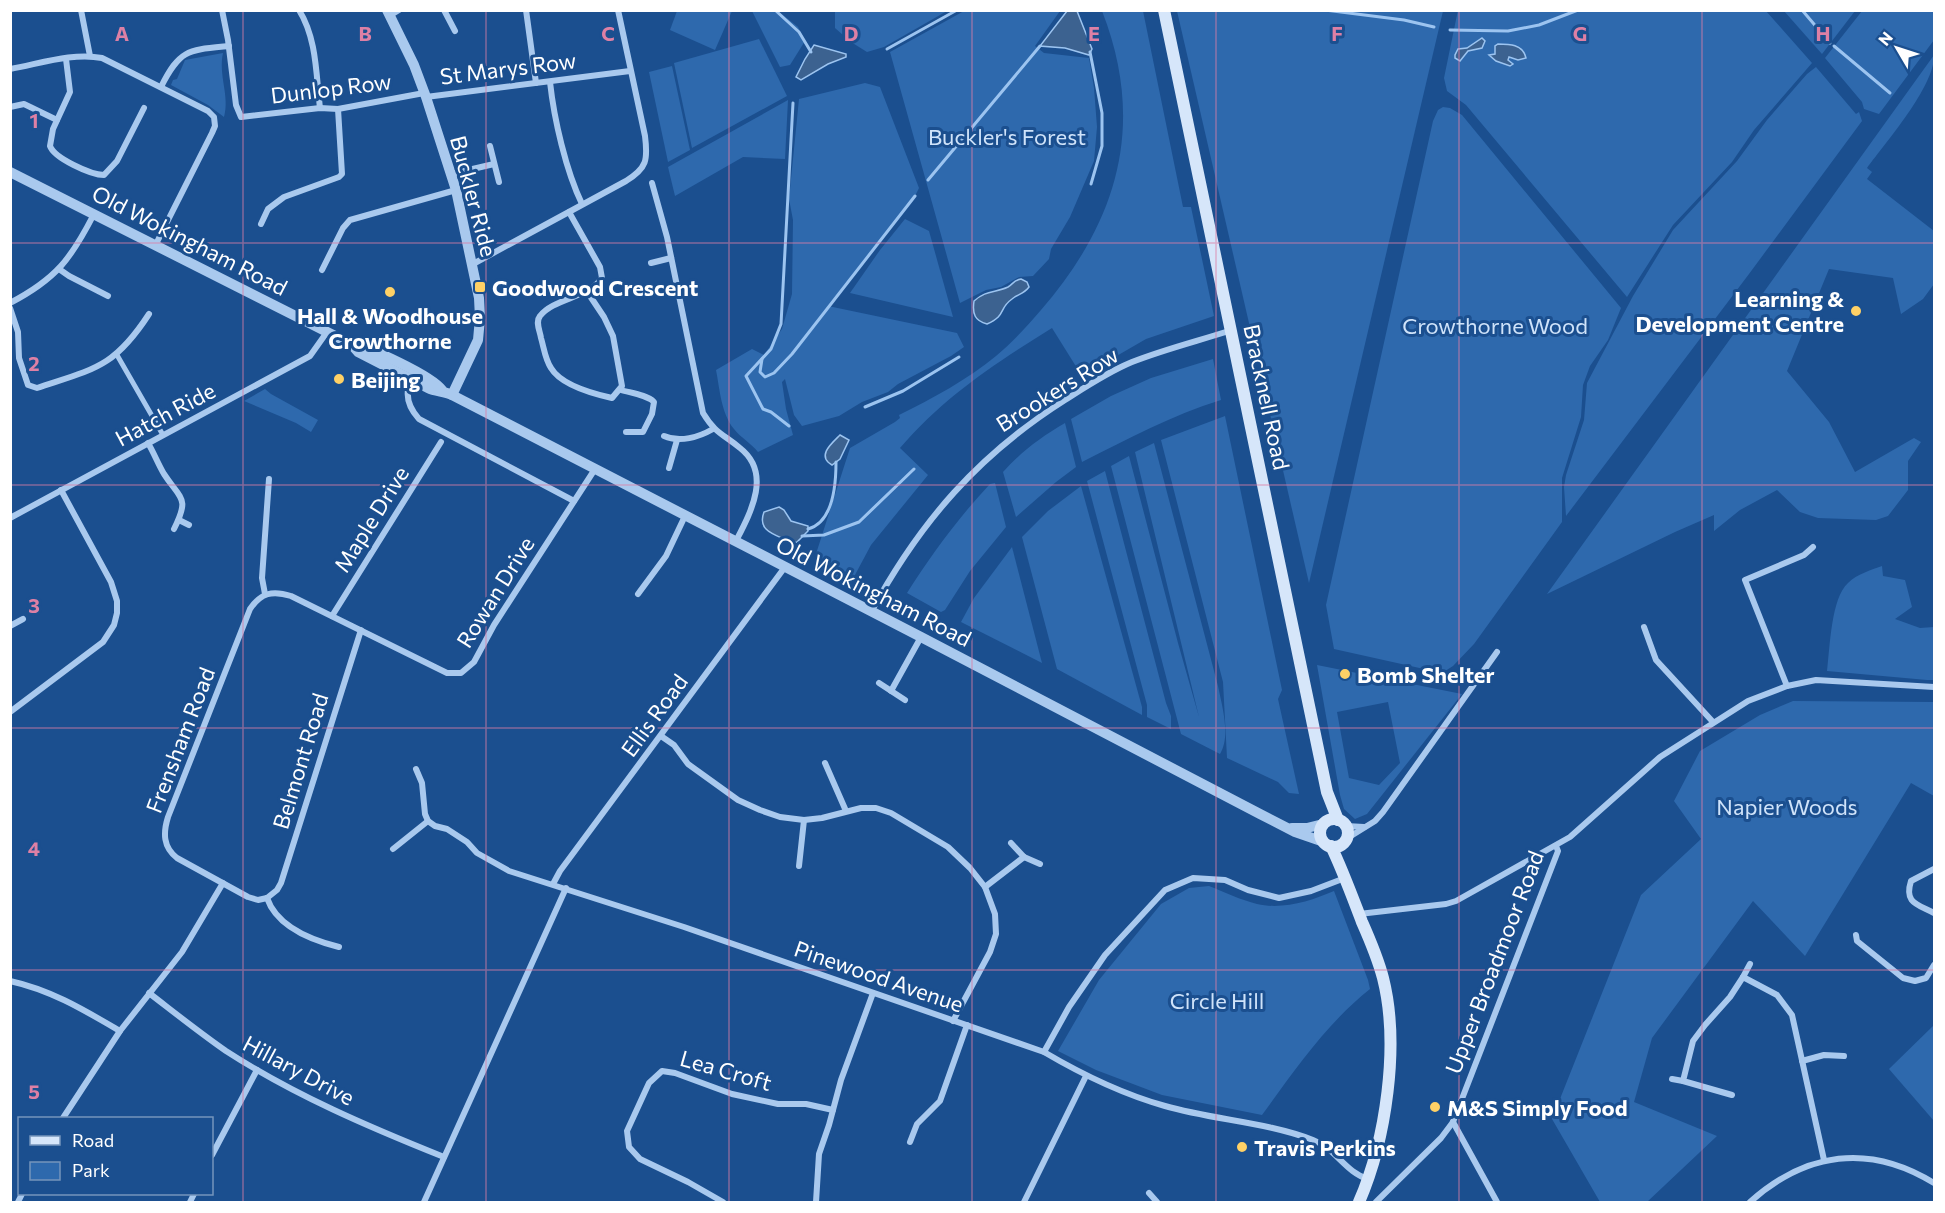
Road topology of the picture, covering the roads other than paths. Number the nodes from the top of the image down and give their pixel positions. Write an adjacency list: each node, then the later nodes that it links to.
1 (81, 10): 11 (street)
2 (222, 10): 10 (street)
3 (299, 10): 21 (street)
4 (444, 10): 9 (street)
5 (526, 10): 16 (street)
6 (618, 10): 14 (street)
7 (1164, 10): 46 (main road, Bracknell Road)
8 (392, 12): 18 (street, Buckler Ride)
9 (454, 31)
10 (229, 46): 17 (street); 21 (street, Dunlop Row)
11 (90, 56): 12 (street); 17 (street)
12 (66, 59): 13 (street); 23 (street)
13 (10, 69)
14 (630, 71): 15 (street, St Marys Row); 31 (street)
15 (550, 82): 16 (street, St Marys Row); 31 (street)
16 (536, 83): 18 (street, St Marys Row)
17 (158, 86): 35 (street)
18 (426, 94): 22 (street, Dunlop Row); 27 (street, Buckler Ride)
19 (10, 107): 23 (street)
20 (144, 108): 23 (street)
21 (320, 108): 22 (street, Dunlop Row)
22 (338, 109): 34 (street)
23 (57, 120)
24 (489, 146): 25 (street)
25 (494, 164): 27 (street); 28 (street)
26 (10, 172): 33 (street, Old Wokingham Road)
27 (451, 174): 30 (street, Buckler Ride)
28 (499, 182)
29 (652, 183): 36 (street)
30 (456, 190): 38 (street, Buckler Ride); 40 (street)
31 (582, 204): 32 (street)
32 (569, 212): 38 (street); 41 (street)
33 (94, 214): 35 (street, Old Wokingham Road); 39 (street)
34 (261, 224)
35 (156, 244): 47 (street, Old Wokingham Road)
36 (671, 258): 37 (street); 52 (street)
37 (651, 263)
38 (473, 264): 51 (street, Buckler Ride)
39 (59, 269): 42 (street); 43 (street)
40 (322, 270)
41 (586, 290): 50 (street); 50 (street)
42 (108, 296)
43 (10, 303)
44 (10, 308): 48 (street)
45 (149, 314): 48 (street)
46 (1232, 330): 74 (street, Brookers Row); 97 (main road, Bracknell Road)
47 (327, 332): 49 (street, Old Wokingham Road); 54 (street, Hatch Ride)
48 (117, 355): 54 (street)
49 (413, 375): 51 (street, Old Wokingham Road); 63 (street)
50 (621, 390): 53 (street)
51 (447, 393): 59 (street, Old Wokingham Road)
52 (713, 429): 56 (street); 69 (street)
53 (626, 432)
54 (164, 435): 58 (street, Hatch Ride)
55 (664, 435): 56 (street)
56 (677, 440): 60 (street)
57 (441, 442): 75 (street, Maple Drive)
58 (148, 443): 62 (street, Hatch Ride); 66 (street)
59 (596, 468): 63 (street, Rowan Drive); 64 (street, Old Wokingham Road)
60 (669, 468)
61 (269, 479): 72 (street)
62 (61, 490): 65 (street, Hatch Ride); 87 (street)
63 (574, 501): 79 (street, Rowan Drive)
64 (685, 516): 69 (street, Old Wokingham Road); 73 (street)
65 (10, 518)
66 (179, 520): 67 (street); 68 (street)
67 (189, 525)
68 (174, 529)
69 (736, 541): 71 (street, Old Wokingham Road)
70 (1813, 547): 83 (street)
71 (784, 567): 74 (street, Old Wokingham Road); 89 (street, Ellis Road)
72 (265, 594): 75 (street, Rowan Drive); 106 (street, Frensham Road)
73 (638, 594)
74 (871, 612): 80 (street, Old Wokingham Road)
75 (332, 616): 79 (street, Rowan Drive)
76 (23, 619): 77 (street)
77 (10, 626)
78 (1644, 627): 88 (street)
79 (361, 630): 110 (street, Belmont Road)
80 (921, 637): 85 (street); 96 (street, Old Wokingham Road)
81 (1497, 652): 95 (street)
82 (879, 683): 85 (street)
83 (1787, 686): 84 (street, Upper Broadmoor Road); 88 (street, Upper Broadmoor Road)
84 (1935, 687)
85 (891, 691): 86 (street)
86 (905, 700)
87 (10, 712)
88 (1713, 722): 99 (street, Upper Broadmoor Road)
89 (661, 736): 93 (street); 107 (street, Ellis Road)
90 (825, 763): 92 (street)
91 (416, 769): 94 (street)
92 (846, 811): 93 (street); 108 (street)
93 (804, 820): 103 (street)
94 (428, 821): 100 (street); 107 (street, Pinewood Avenue)
95 (1365, 827): 97 (street); 97 (street)
96 (1288, 828): 97 (street); 97 (street, Old Wokingham Road)
97 (1334, 833): 105 (main road, Bracknell Road)
98 (1011, 843): 101 (street)
99 (1556, 846): 112 (street); 134 (street, Upper Broadmoor Road)
100 (393, 849)
101 (1024, 857): 102 (street); 108 (street)
102 (1040, 864)
103 (800, 866)
104 (1935, 869): 111 (street)
105 (1345, 876): 112 (main road, Bracknell Road); 124 (street)
106 (223, 883): 110 (street, Frensham Road); 119 (street)
107 (553, 884): 109 (street, Pinewood Avenue)
108 (985, 887): 121 (street)
109 (566, 888): 120 (street, Pinewood Avenue); 137 (street)
110 (267, 898): 114 (street)
111 (1935, 913)
112 (1359, 914): 139 (main road, Bracknell Road)
113 (1856, 935): 116 (street)
114 (339, 947)
115 (1750, 964): 117 (street)
116 (1935, 964)
117 (1743, 977): 126 (street); 130 (street)
118 (10, 981): 123 (street)
119 (149, 993): 123 (street); 127 (street, Hillary Drive)
120 (873, 993): 121 (street, Pinewood Avenue); 132 (street)
121 (953, 1022): 122 (street, Pinewood Avenue)
122 (967, 1025): 124 (street, Pinewood Avenue); 135 (street)
123 (120, 1031): 133 (street)
124 (1044, 1053): 128 (street, Pinewood Avenue)
125 (1844, 1056): 126 (street)
126 (1802, 1061): 138 (street)
127 (257, 1070): 136 (street); 137 (street, Hillary Drive)
128 (1086, 1076): 139 (street, Pinewood Avenue); 145 (street)
129 (1672, 1079): 130 (street)
130 (1683, 1081): 131 (street)
131 (1732, 1095)
132 (833, 1110): 143 (street, Lea Croft); 144 (street)
133 (64, 1117)
134 (1453, 1122): 148 (street, Upper Broadmoor Road); 149 (street)
135 (910, 1142)
136 (213, 1153)
137 (444, 1157): 142 (street)
138 (1824, 1160): 140 (street); 150 (street)
139 (1368, 1179): 147 (main road, Bracknell Road)
140 (1935, 1183)
141 (1149, 1193): 146 (street)
142 (424, 1203)
143 (723, 1203)
144 (816, 1203)
145 (1024, 1203)
146 (1157, 1203)
147 (1359, 1203)
148 (1376, 1203)
149 (1497, 1203)
150 (1750, 1203)

